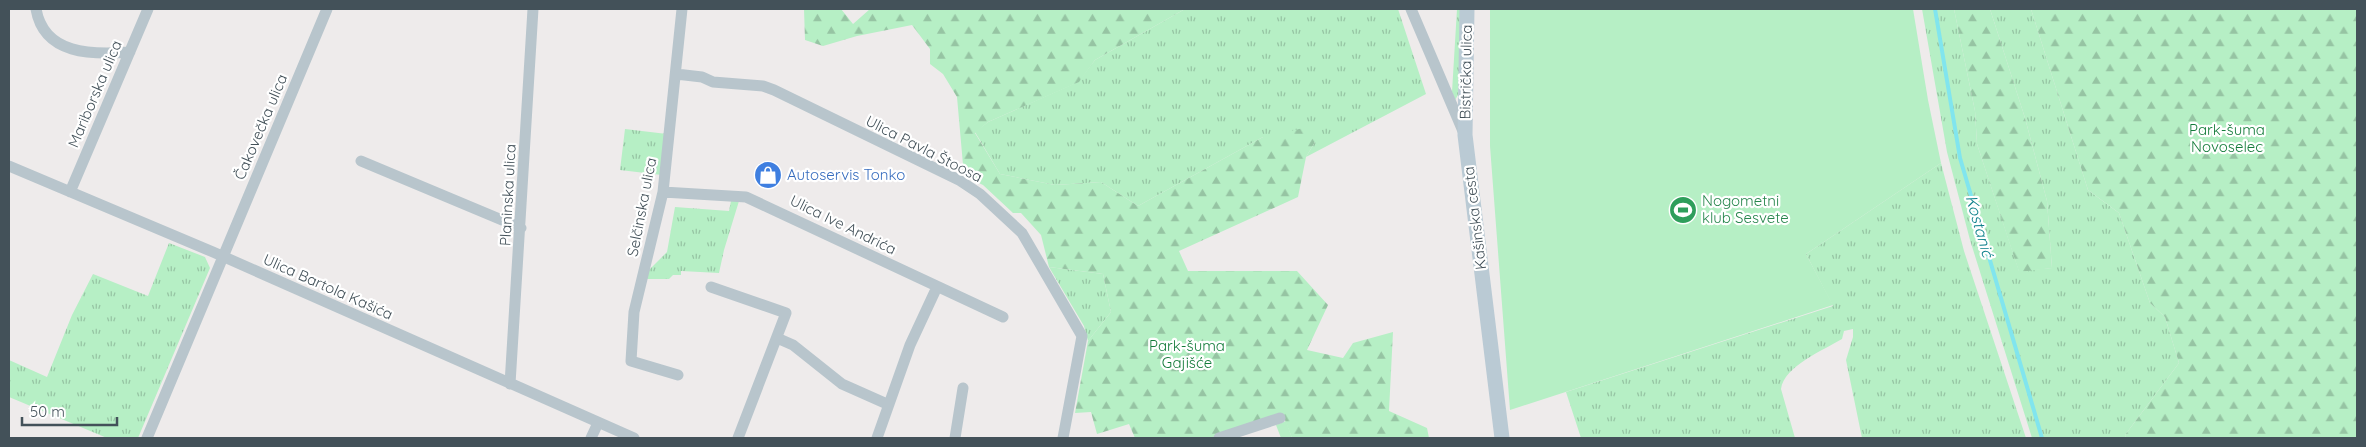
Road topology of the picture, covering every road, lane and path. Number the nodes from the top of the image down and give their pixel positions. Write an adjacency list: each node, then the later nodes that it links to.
1 (36, 9): 8 (street)
2 (148, 9): 8 (street, Mariborska ulica)
3 (327, 9): 16 (street, Čakovečka ulica)
4 (533, 9): 15 (street, Planinska ulica)
5 (682, 9): 9 (street, Selčinska ulica)
6 (1411, 9): 10 (street, Kašinska cesta)
7 (1467, 9): 10 (main road, Bistrička ulica)
8 (130, 52): 13 (street, Mariborska ulica)
9 (676, 74): 14 (street, Selčinska ulica); 33 (street, Ulica Pavla Štoosa)
10 (1465, 135): 35 (main road, Kašinska cesta)
11 (361, 161): 15 (street)
12 (9, 166): 13 (street, Ulica Bartola Kašića)
13 (70, 192): 16 (street, Ulica Bartola Kašića)
14 (663, 192): 18 (street, Ulica Ive Andrića); 21 (street, Selčinska ulica)
15 (521, 228): 22 (street, Planinska ulica)
16 (223, 257): 22 (street, Ulica Bartola Kašića); 27 (street, Čakovečka ulica)
17 (711, 287): 20 (street)
18 (937, 287): 19 (street, Ulica Ive Andrića); 24 (street)
19 (1003, 317)
20 (777, 338): 24 (street); 30 (street)
21 (678, 375)
22 (510, 384): 26 (street, Ulica Bartola Kašića)
23 (963, 388): 32 (street)
24 (887, 404): 31 (street)
25 (1280, 418): 34 (street)
26 (598, 423): 28 (street); 29 (street, Ulica Bartola Kašića)
27 (147, 438)
28 (591, 438)
29 (634, 438)
30 (738, 438)
31 (877, 438)
32 (955, 438)
33 (1063, 438)
34 (1219, 438)
35 (1502, 438)

